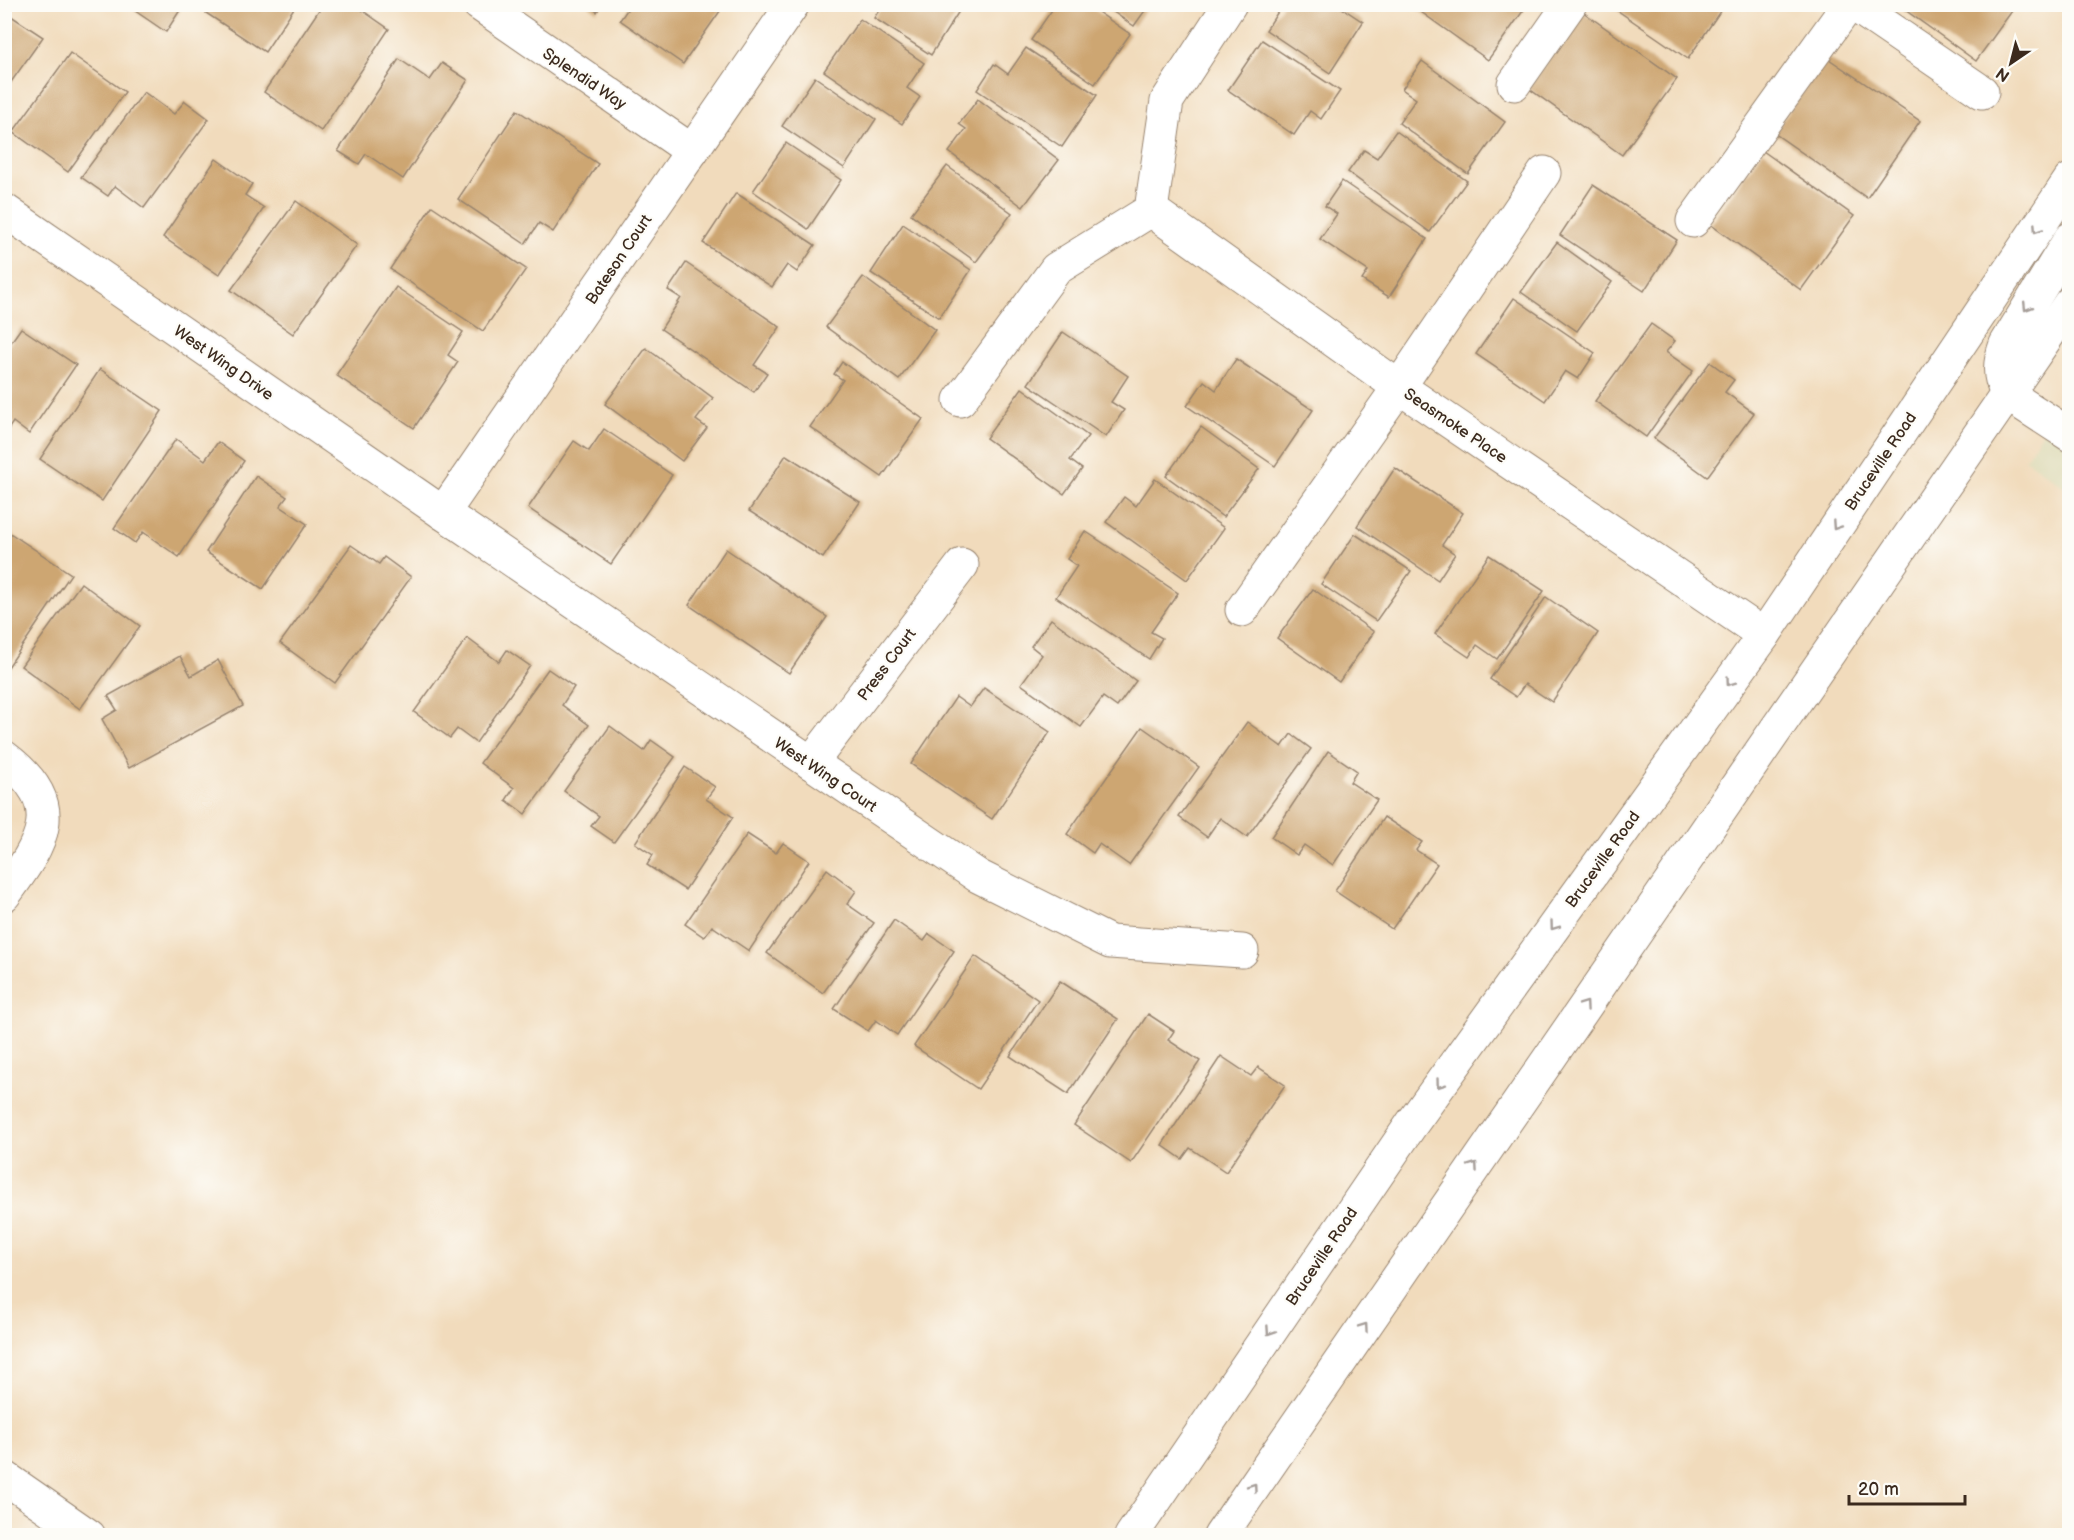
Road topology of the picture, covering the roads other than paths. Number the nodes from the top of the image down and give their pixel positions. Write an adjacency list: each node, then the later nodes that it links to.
1 (479, 4): 8 (street, Splendid Way)
2 (793, 4): 8 (street, Bateson Court)
3 (1230, 4): 12 (street)
4 (1570, 4): 6 (street)
5 (1851, 4): 7 (street); 13 (street)
6 (1514, 84)
7 (1982, 92)
8 (692, 151): 20 (street, Bateson Court)
9 (1544, 173): 16 (street)
10 (2070, 180): 23 (street, Bruceville Road, one-way to 23)
11 (4, 210): 20 (street, West Wing Drive)
12 (1151, 210): 16 (street, Seasmoke Place); 18 (street)
13 (1693, 221)
14 (2070, 239): 17 (street, one-way to 17)
15 (2070, 303): 17 (street)
16 (1400, 387): 22 (street); 23 (street, Seasmoke Place)
17 (2007, 394): 19 (street); 31 (street, one-way to 17)
18 (960, 400)
19 (2070, 435)
20 (442, 513): 25 (street, West Wing Court)
21 (962, 565): 25 (street, Press Court)
22 (1242, 610)
23 (1764, 635): 30 (street, Bruceville Road, one-way to 30)
24 (4, 757): 26 (street)
25 (811, 763): 27 (street, West Wing Court)
26 (4, 895)
27 (1242, 951)
28 (4, 1477): 29 (street)
29 (89, 1536)
30 (1131, 1536)
31 (1220, 1536)

